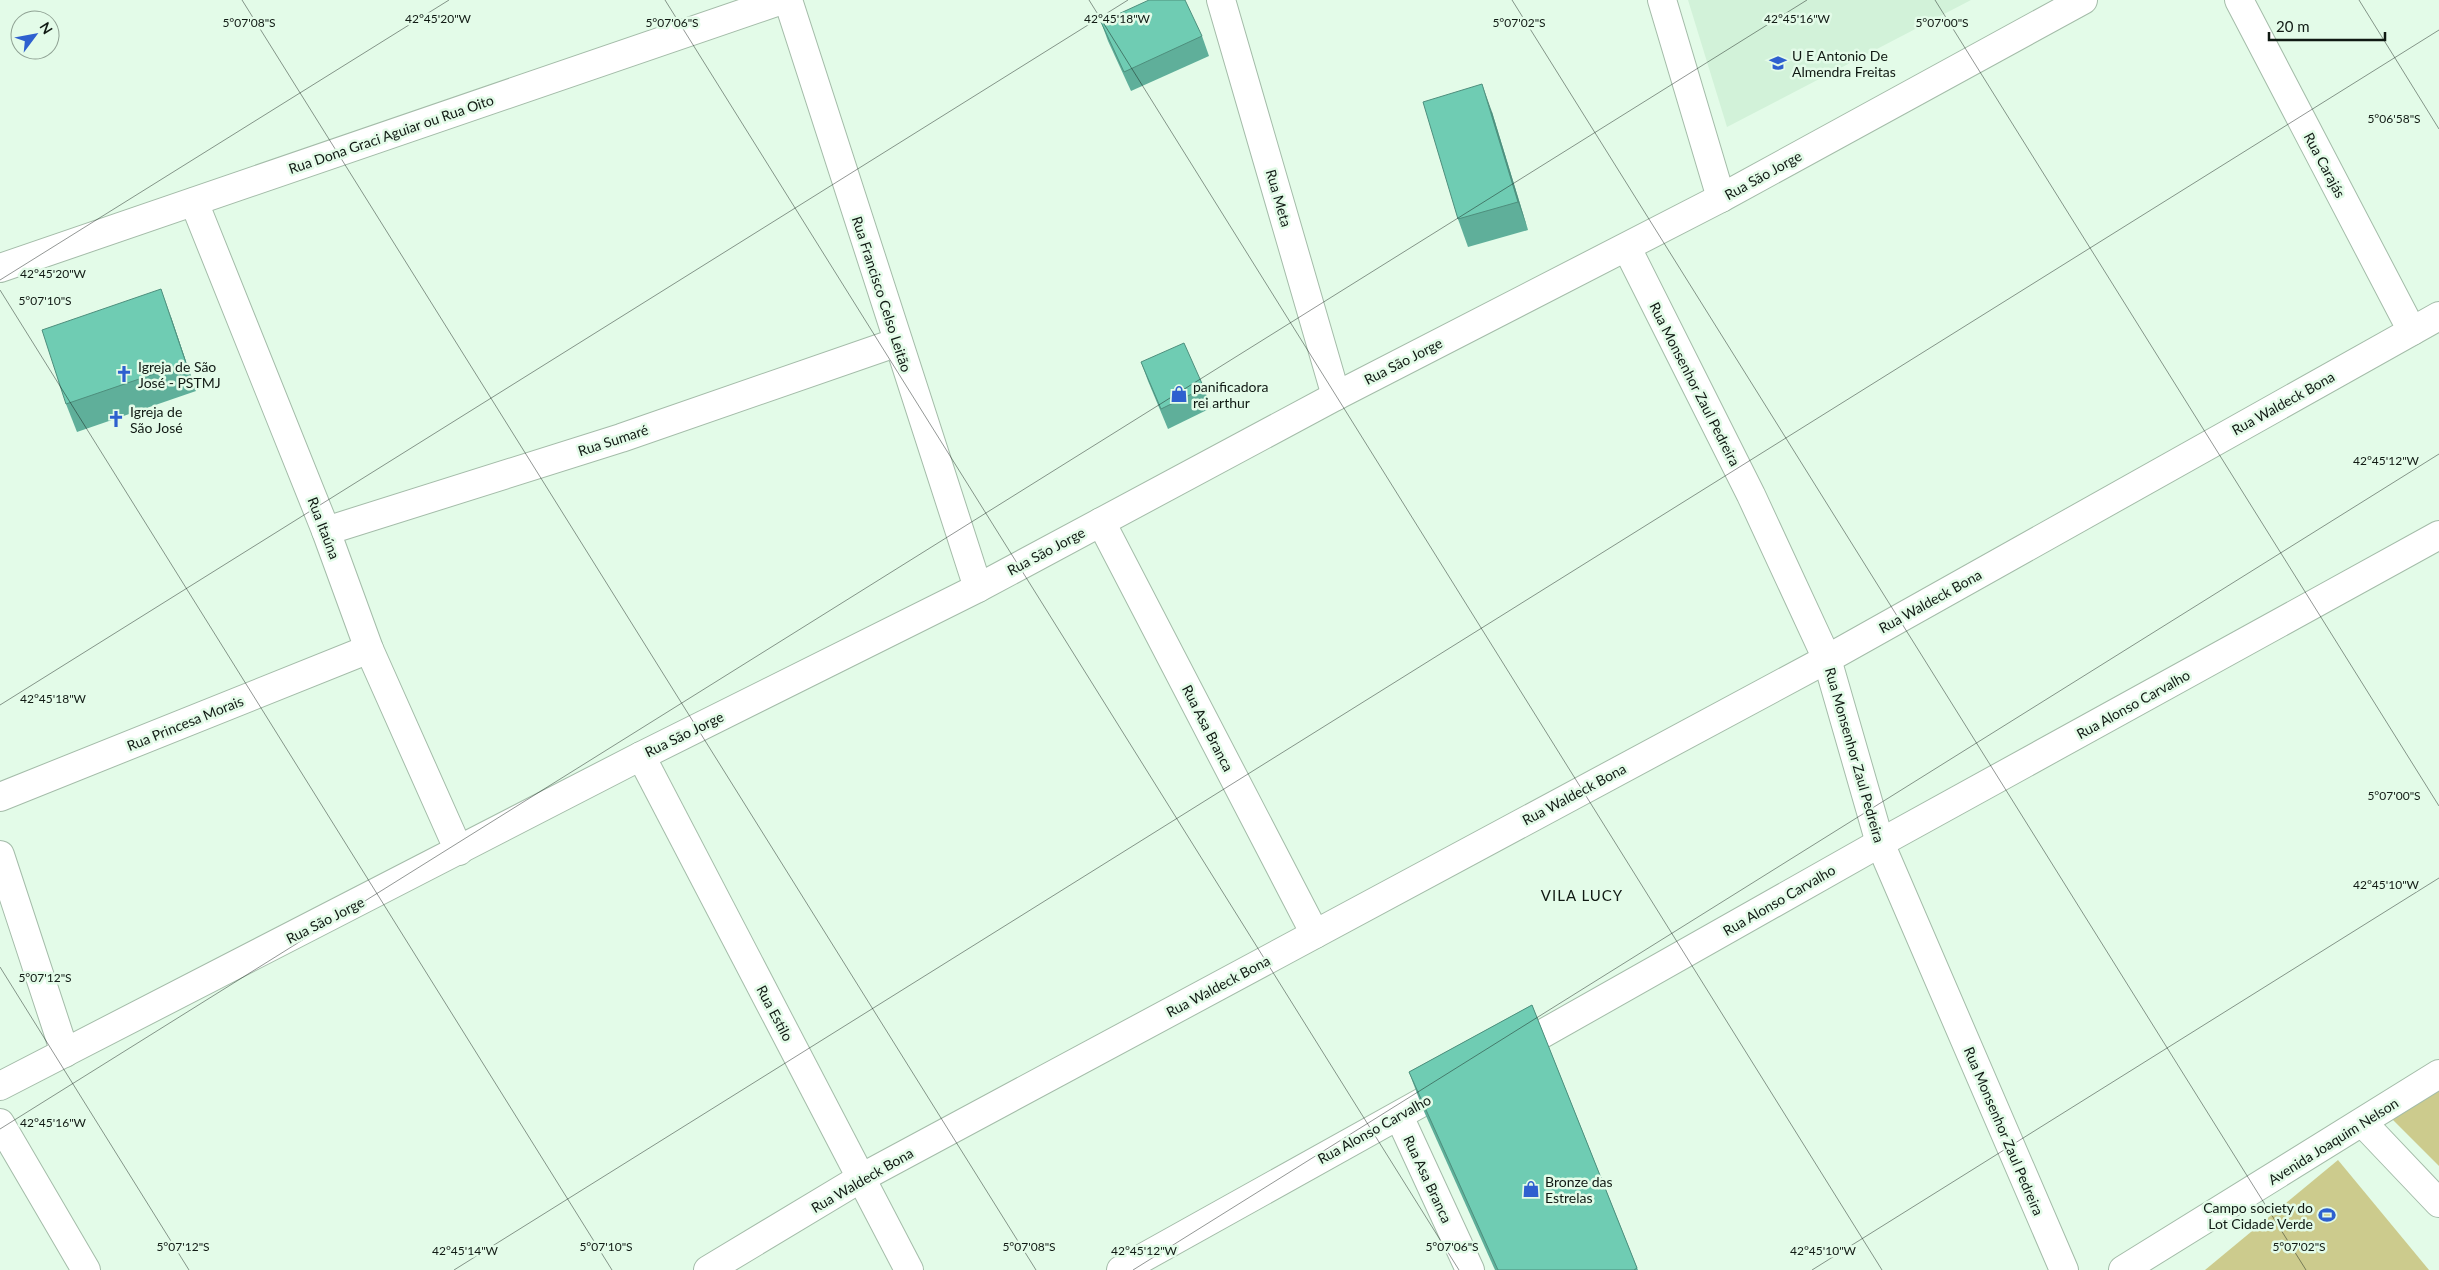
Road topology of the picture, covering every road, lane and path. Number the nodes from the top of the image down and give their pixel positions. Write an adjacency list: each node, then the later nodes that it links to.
1 (782, 0): 8 (street, Rua Dona Graci Aguiar ou Rua Oito)
2 (788, 0): 13 (street, Rua Francisco Celso Leitão)
3 (1222, 0): 14 (street, Rua Meta)
4 (1662, 0): 7 (street)
5 (2083, 0): 7 (street, Rua São Jorge)
6 (2239, 0): 12 (street, Rua Carajás)
7 (1721, 198): 9 (street, Rua São Jorge)
8 (194, 202): 10 (street, Rua Dona Graci Aguiar ou Rua Oito); 16 (street, Rua Itaúna)
9 (1627, 248): 14 (street, Rua São Jorge); 20 (street, Rua Monsenhor Zaul Pedreira)
10 (0, 268)
11 (2439, 316): 12 (street, Rua Waldeck Bona)
12 (2412, 331): 20 (street, Rua Waldeck Bona)
13 (898, 342): 16 (street, Rua Sumaré); 18 (street, Rua Francisco Celso Leitão)
14 (1336, 396): 15 (street, Rua São Jorge)
15 (1101, 522): 18 (street, Rua São Jorge); 26 (street, Rua Asa Branca)
16 (326, 531): 19 (street, Rua Itaúna)
17 (2439, 535): 23 (street, Rua Alonso Carvalho)
18 (978, 588): 21 (street, Rua São Jorge)
19 (370, 649): 22 (street, Rua Princesa Morais); 24 (street, Rua Itaúna)
20 (1827, 659): 23 (street, Rua Monsenhor Zaul Pedreira); 26 (street, Rua Waldeck Bona)
21 (641, 756): 24 (street, Rua São Jorge); 33 (street, Rua Estilo)
22 (0, 797)
23 (1880, 843): 30 (street, Rua Alonso Carvalho); 40 (street, Rua Monsenhor Zaul Pedreira)
24 (459, 851): 27 (street, Rua São Jorge)
25 (0, 855): 27 (street)
26 (1315, 934): 33 (street, Rua Waldeck Bona)
27 (65, 1052): 29 (street, Rua São Jorge)
28 (2439, 1074): 32 (street, Avenida Joaquim Nelson)
29 (0, 1086)
30 (1399, 1116): 38 (street, Rua Alonso Carvalho); 39 (street, Rua Asa Branca)
31 (0, 1123): 35 (street)
32 (2362, 1123): 34 (street); 41 (street, Avenida Joaquim Nelson)
33 (861, 1178): 36 (street, Rua Waldeck Bona); 37 (street, Rua Estilo)
34 (2439, 1203)
35 (86, 1270)
36 (708, 1270)
37 (909, 1270)
38 (1121, 1270)
39 (1470, 1270)
40 (2064, 1270)
41 (2124, 1270)

